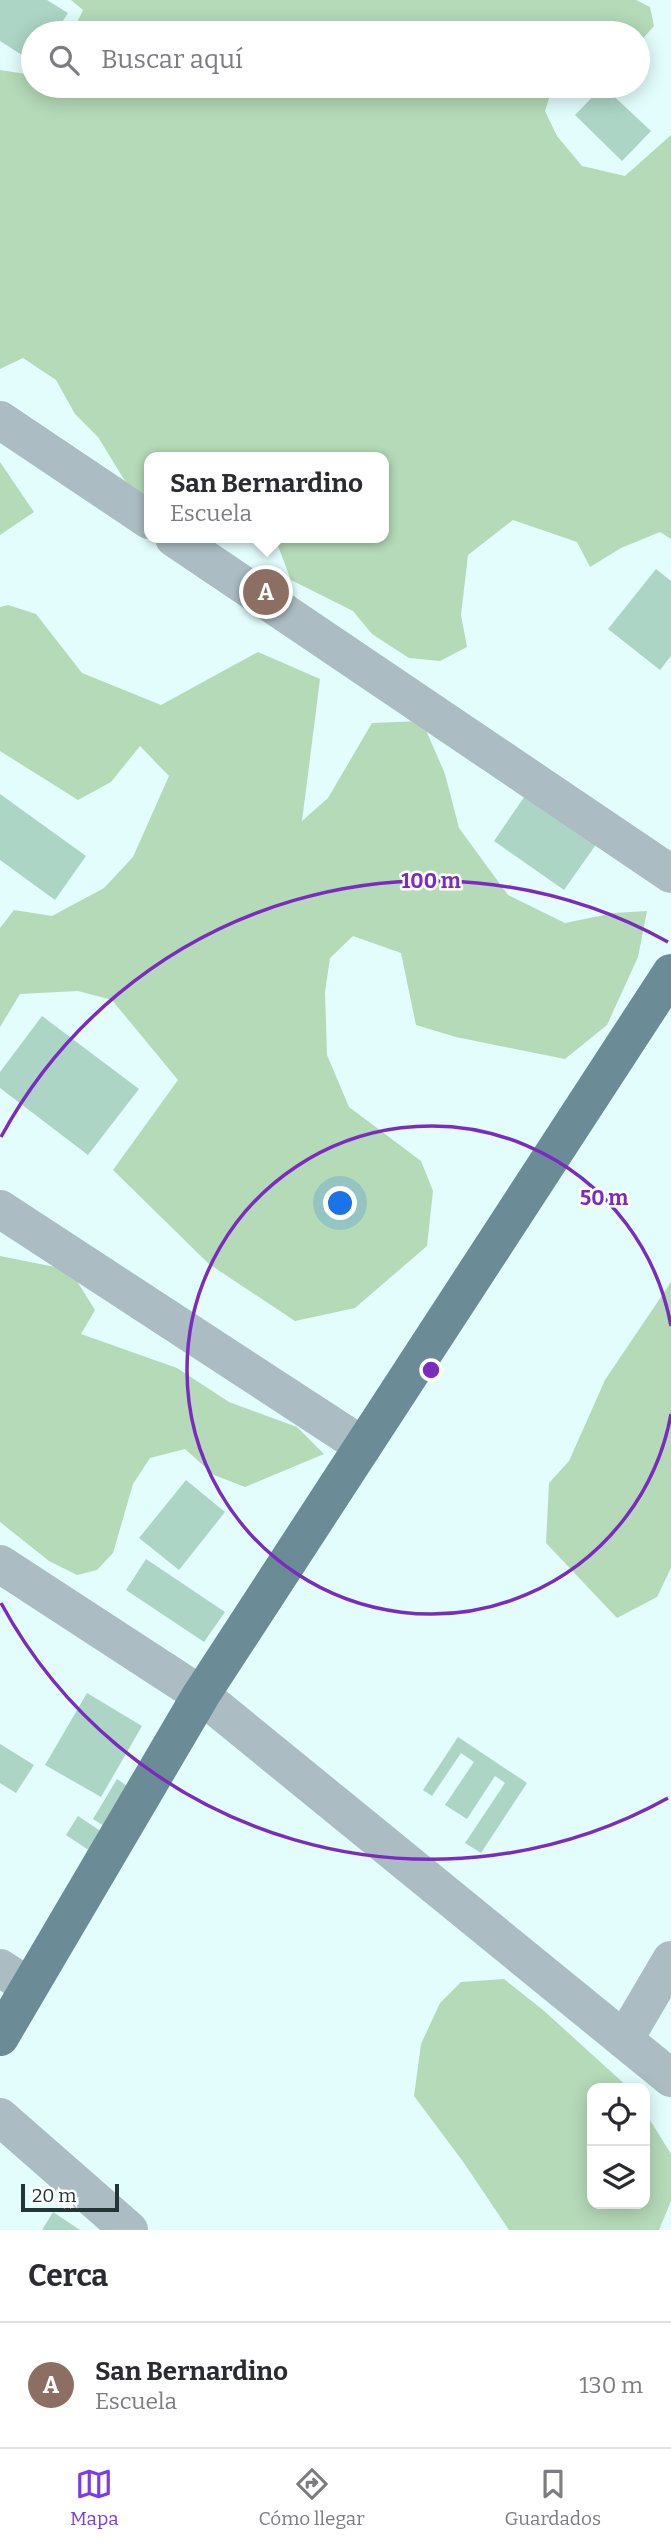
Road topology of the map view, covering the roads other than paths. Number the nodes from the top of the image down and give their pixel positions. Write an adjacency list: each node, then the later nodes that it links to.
1 (0, 420): 2 (street)
2 (144, 517)
3 (181, 543): 4 (street)
4 (671, 874)
5 (671, 973): 7 (main road)
6 (0, 1209): 7 (street)
7 (363, 1446): 9 (main road)
8 (0, 1564): 9 (street)
9 (201, 1695): 11 (main road); 13 (street)
10 (671, 1960): 13 (street)
11 (14, 1977): 12 (main road)
12 (0, 2037)
13 (624, 2040): 14 (street)
14 (671, 2078)
15 (0, 2117): 16 (street)
16 (129, 2230)

